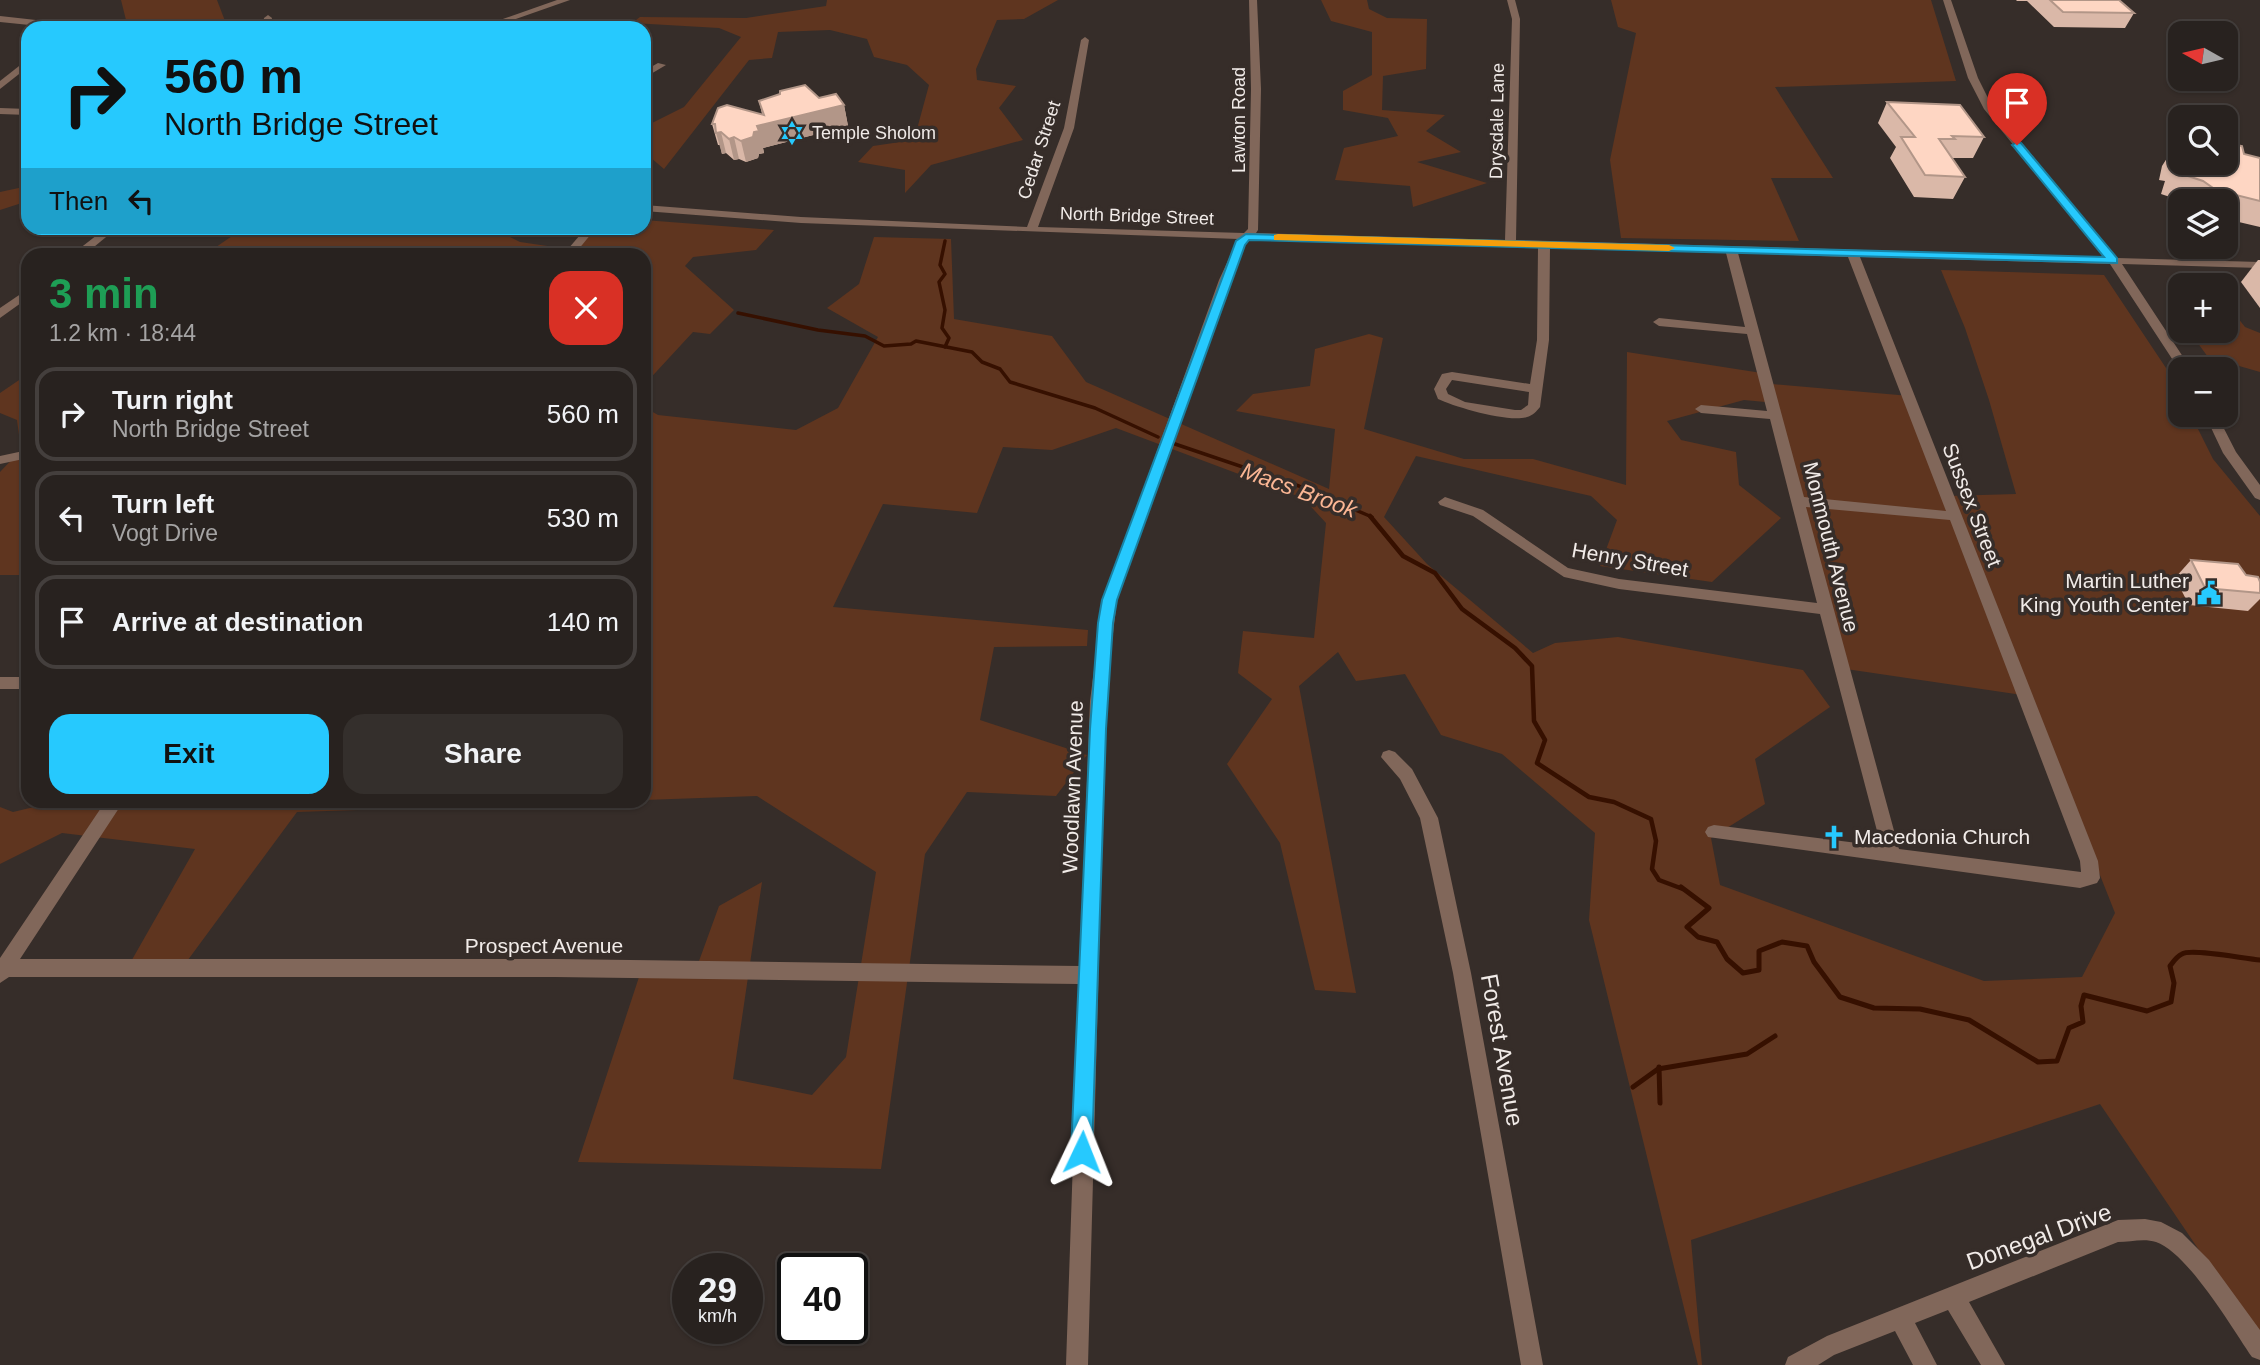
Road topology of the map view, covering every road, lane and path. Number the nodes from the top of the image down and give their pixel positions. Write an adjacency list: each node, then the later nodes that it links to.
1 (566, 0): 7 (street)
2 (1253, 0): 18 (street, Lawton Road)
3 (1511, 0): 19 (street, Drysdale Lane)
4 (1947, 0): 24 (street)
5 (0, 19): 6 (street)
6 (21, 21)
7 (502, 21)
8 (1085, 40): 16 (street, Cedar Street)
9 (661, 65): 11 (street)
10 (21, 68): 12 (street)
11 (651, 71)
12 (0, 86)
13 (0, 111): 14 (street)
14 (21, 112)
15 (651, 209): 16 (street, North Bridge Street)
16 (1031, 230): 18 (street, North Bridge Street)
17 (103, 235): 21 (street)
18 (1246, 237): 19 (street, North Bridge Street); 49 (street, Woodlawn Avenue)
19 (1510, 244): 20 (street, North Bridge Street)
20 (1544, 245): 22 (street, North Bridge Street); 31 (street)
21 (86, 248)
22 (1731, 250): 23 (street, North Bridge Street); 29 (street, Monmouth Avenue)
23 (1853, 254): 24 (street, North Bridge Street); 40 (street, Sussex Street)
24 (2113, 260): 25 (street, North Bridge Street); 30 (street)
25 (2260, 265)
26 (21, 298): 27 (street)
27 (0, 314)
28 (1659, 322): 29 (street)
29 (1753, 331): 33 (street, Monmouth Avenue)
30 (2177, 357)
31 (1536, 389): 31 (street)
32 (1701, 409): 33 (street)
33 (1776, 416): 38 (street, Monmouth Avenue)
34 (2217, 427): 37 (street)
35 (21, 456): 36 (street)
36 (0, 460)
37 (2260, 495)
38 (1797, 501): 40 (street); 41 (street, Monmouth Avenue)
39 (1445, 502): 41 (street, Henry Street)
40 (1953, 516): 47 (street, Sussex Street)
41 (1825, 609): 47 (street, Monmouth Avenue)
42 (0, 683): 43 (street)
43 (21, 683)
44 (1389, 757): 54 (street, Forest Avenue)
45 (110, 808): 48 (street)
46 (1714, 832): 47 (street)
47 (1892, 855)
48 (1, 970): 49 (street, Prospect Avenue)
49 (1088, 975): 53 (street, Woodlawn Avenue)
50 (1952, 1297): 51 (street, Donegal Drive); 52 (street, Donegal Drive); 57 (street)
51 (1900, 1318): 55 (street, Donegal Drive); 56 (street)
52 (2260, 1349)
53 (1077, 1365)
54 (1532, 1365)
55 (1796, 1365)
56 (1926, 1365)
57 (1994, 1365)

